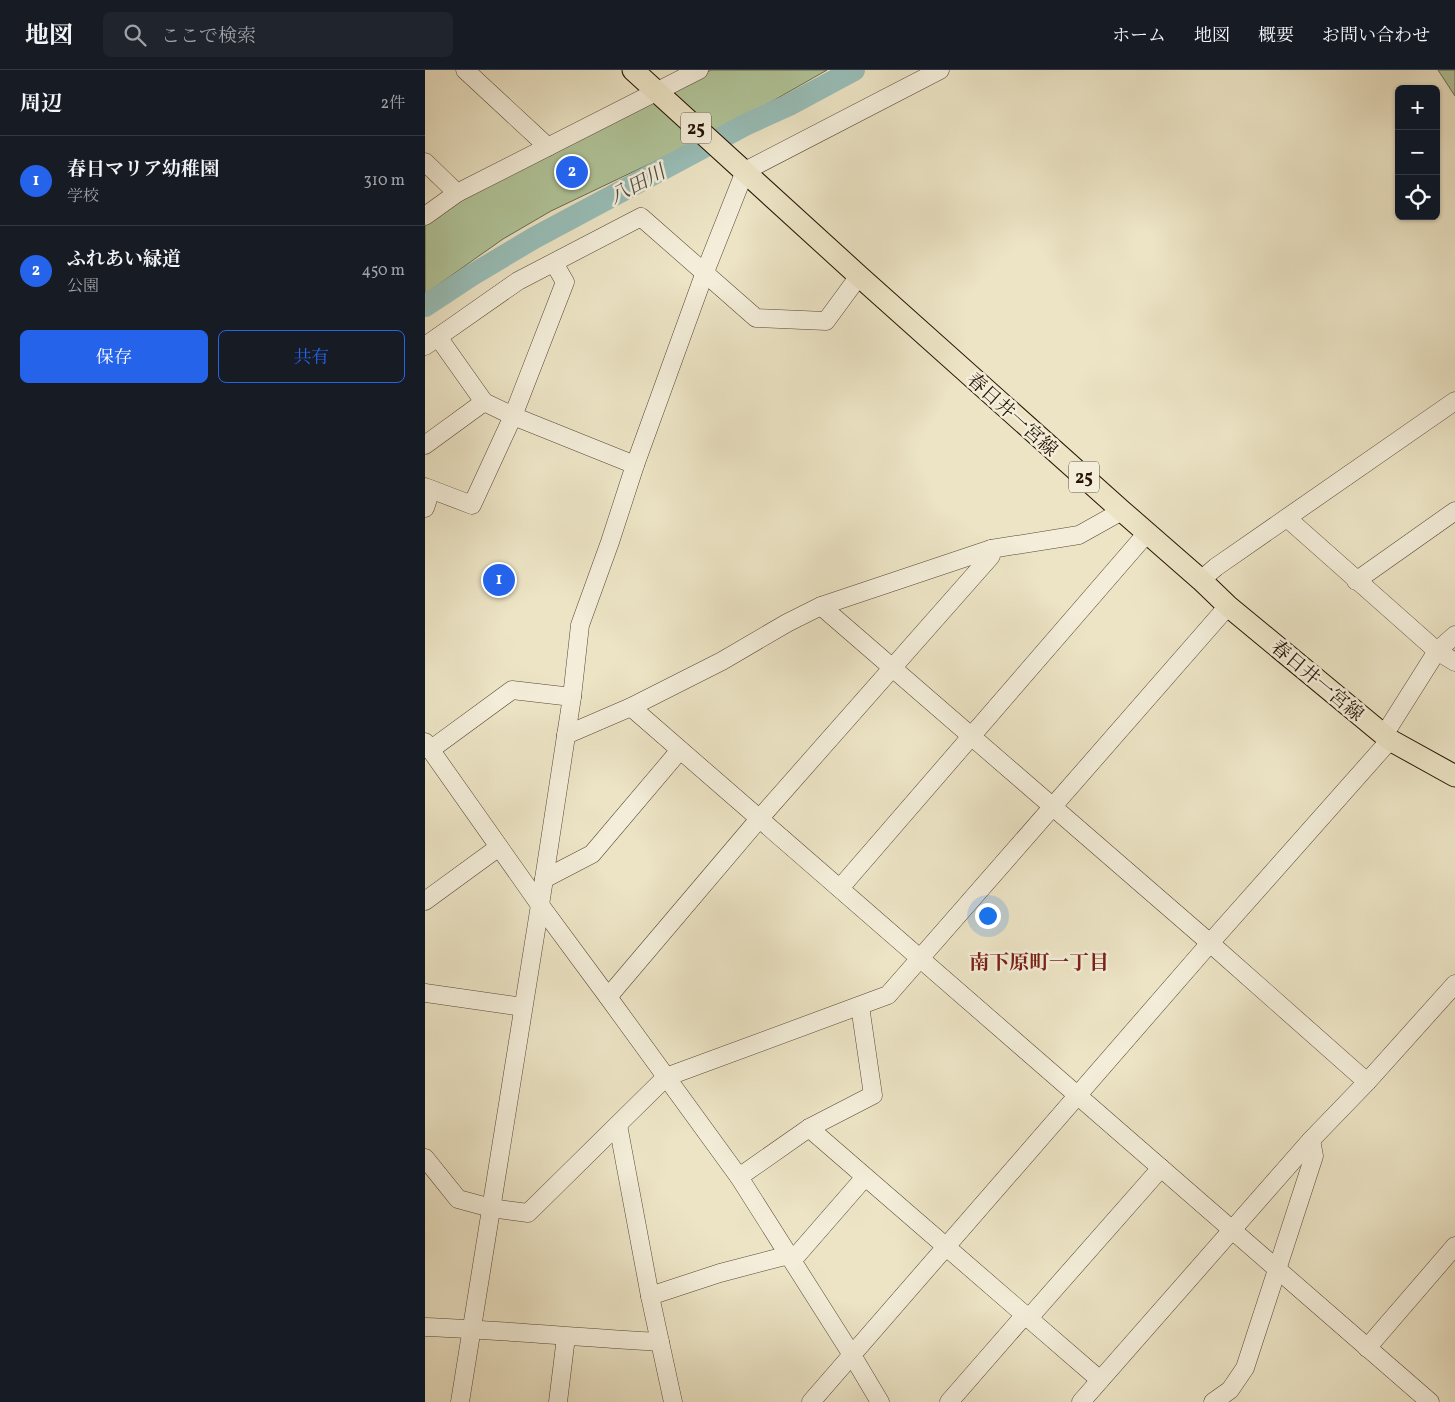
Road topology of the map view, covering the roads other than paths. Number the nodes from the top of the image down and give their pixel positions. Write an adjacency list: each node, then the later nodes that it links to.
1 (465, 70): 6 (street)
2 (633, 70): 5 (main road, 春日井一宮線 / 25)
3 (699, 70): 5 (street)
4 (940, 70): 8 (street)
5 (660, 95): 6 (street); 8 (main road, 春日井一宮線 / 25)
6 (548, 147): 9 (street)
7 (425, 162): 9 (street)
8 (745, 171): 12 (street); 13 (main road, 春日井一宮線 / 25)
9 (457, 193): 10 (street)
10 (425, 216)
11 (554, 263): 12 (street); 14 (street); 17 (street)
12 (705, 272): 13 (street); 19 (street)
13 (859, 276): 22 (main road, 春日井一宮線 / 25)
14 (432, 342): 16 (street)
15 (1455, 401): 24 (street)
16 (484, 402): 17 (street); 18 (street)
17 (513, 416): 19 (street); 20 (street)
18 (425, 445)
19 (635, 465): 35 (street)
20 (428, 488): 21 (street)
21 (425, 508)
22 (1122, 511): 25 (main road, 春日井一宮線 / 25); 26 (street)
23 (1455, 511): 28 (street)
24 (1287, 518): 27 (street); 28 (street)
25 (1147, 533): 27 (main road, 春日井一宮線 / 25); 38 (street)
26 (991, 549): 29 (street); 34 (street)
27 (1201, 580): 30 (main road, 春日井一宮線 / 25)
28 (1356, 580): 32 (street)
29 (821, 606): 34 (street); 36 (street)
30 (1228, 606): 39 (main road, 春日井一宮線 / 25); 43 (street)
31 (1455, 634): 32 (street)
32 (1437, 651): 33 (street); 39 (street)
33 (1455, 662)
34 (893, 668): 38 (street); 44 (street)
35 (572, 697): 37 (street); 41 (street)
36 (631, 707): 37 (street); 40 (street)
37 (566, 736): 46 (street)
38 (971, 737): 43 (street); 47 (street)
39 (1387, 737): 42 (main road, 春日井一宮線 / 25); 50 (street)
40 (680, 750): 44 (street); 46 (street)
41 (429, 753): 45 (street)
42 (1455, 776)
43 (1052, 806): 50 (street); 51 (street)
44 (759, 819): 47 (street); 54 (street)
45 (499, 847): 48 (street); 49 (street)
46 (544, 879): 49 (street)
47 (839, 888): 51 (street)
48 (425, 902)
49 (540, 905): 54 (street); 56 (street)
50 (1210, 942): 58 (street); 59 (street)
51 (920, 959): 55 (street); 59 (street)
52 (1455, 984): 58 (street)
53 (425, 993): 56 (street)
54 (608, 997): 57 (street)
55 (860, 1006): 57 (street); 61 (street)
56 (523, 1007): 67 (street)
57 (666, 1077): 60 (street); 65 (street)
58 (1367, 1082): 62 (street)
59 (1078, 1095): 64 (street); 70 (street)
60 (618, 1125): 67 (street); 73 (street)
61 (809, 1128): 65 (street); 66 (street)
62 (1311, 1140): 68 (street); 72 (street)
63 (425, 1158): 67 (street)
64 (1161, 1168): 68 (street); 74 (street)
65 (739, 1177): 71 (street)
66 (865, 1177): 70 (street); 71 (street)
67 (491, 1208): 76 (street)
68 (1233, 1230): 72 (street); 81 (street)
69 (1455, 1246): 79 (street)
70 (945, 1247): 74 (street); 80 (street)
71 (790, 1257): 73 (street); 80 (street)
72 (1277, 1270): 79 (street); 89 (street)
73 (650, 1296): 78 (street)
74 (1026, 1317): 81 (street); 87 (street)
75 (425, 1327): 76 (street)
76 (473, 1329): 77 (street); 82 (street)
77 (566, 1337): 78 (street); 83 (street)
78 (661, 1342): 84 (street)
79 (1367, 1348): 90 (street)
80 (852, 1355): 85 (street); 86 (street)
81 (1100, 1380): 88 (street)
82 (460, 1402)
83 (558, 1402)
84 (673, 1402)
85 (811, 1402)
86 (880, 1402)
87 (949, 1402)
88 (1081, 1402)
89 (1213, 1402)
90 (1430, 1402)

